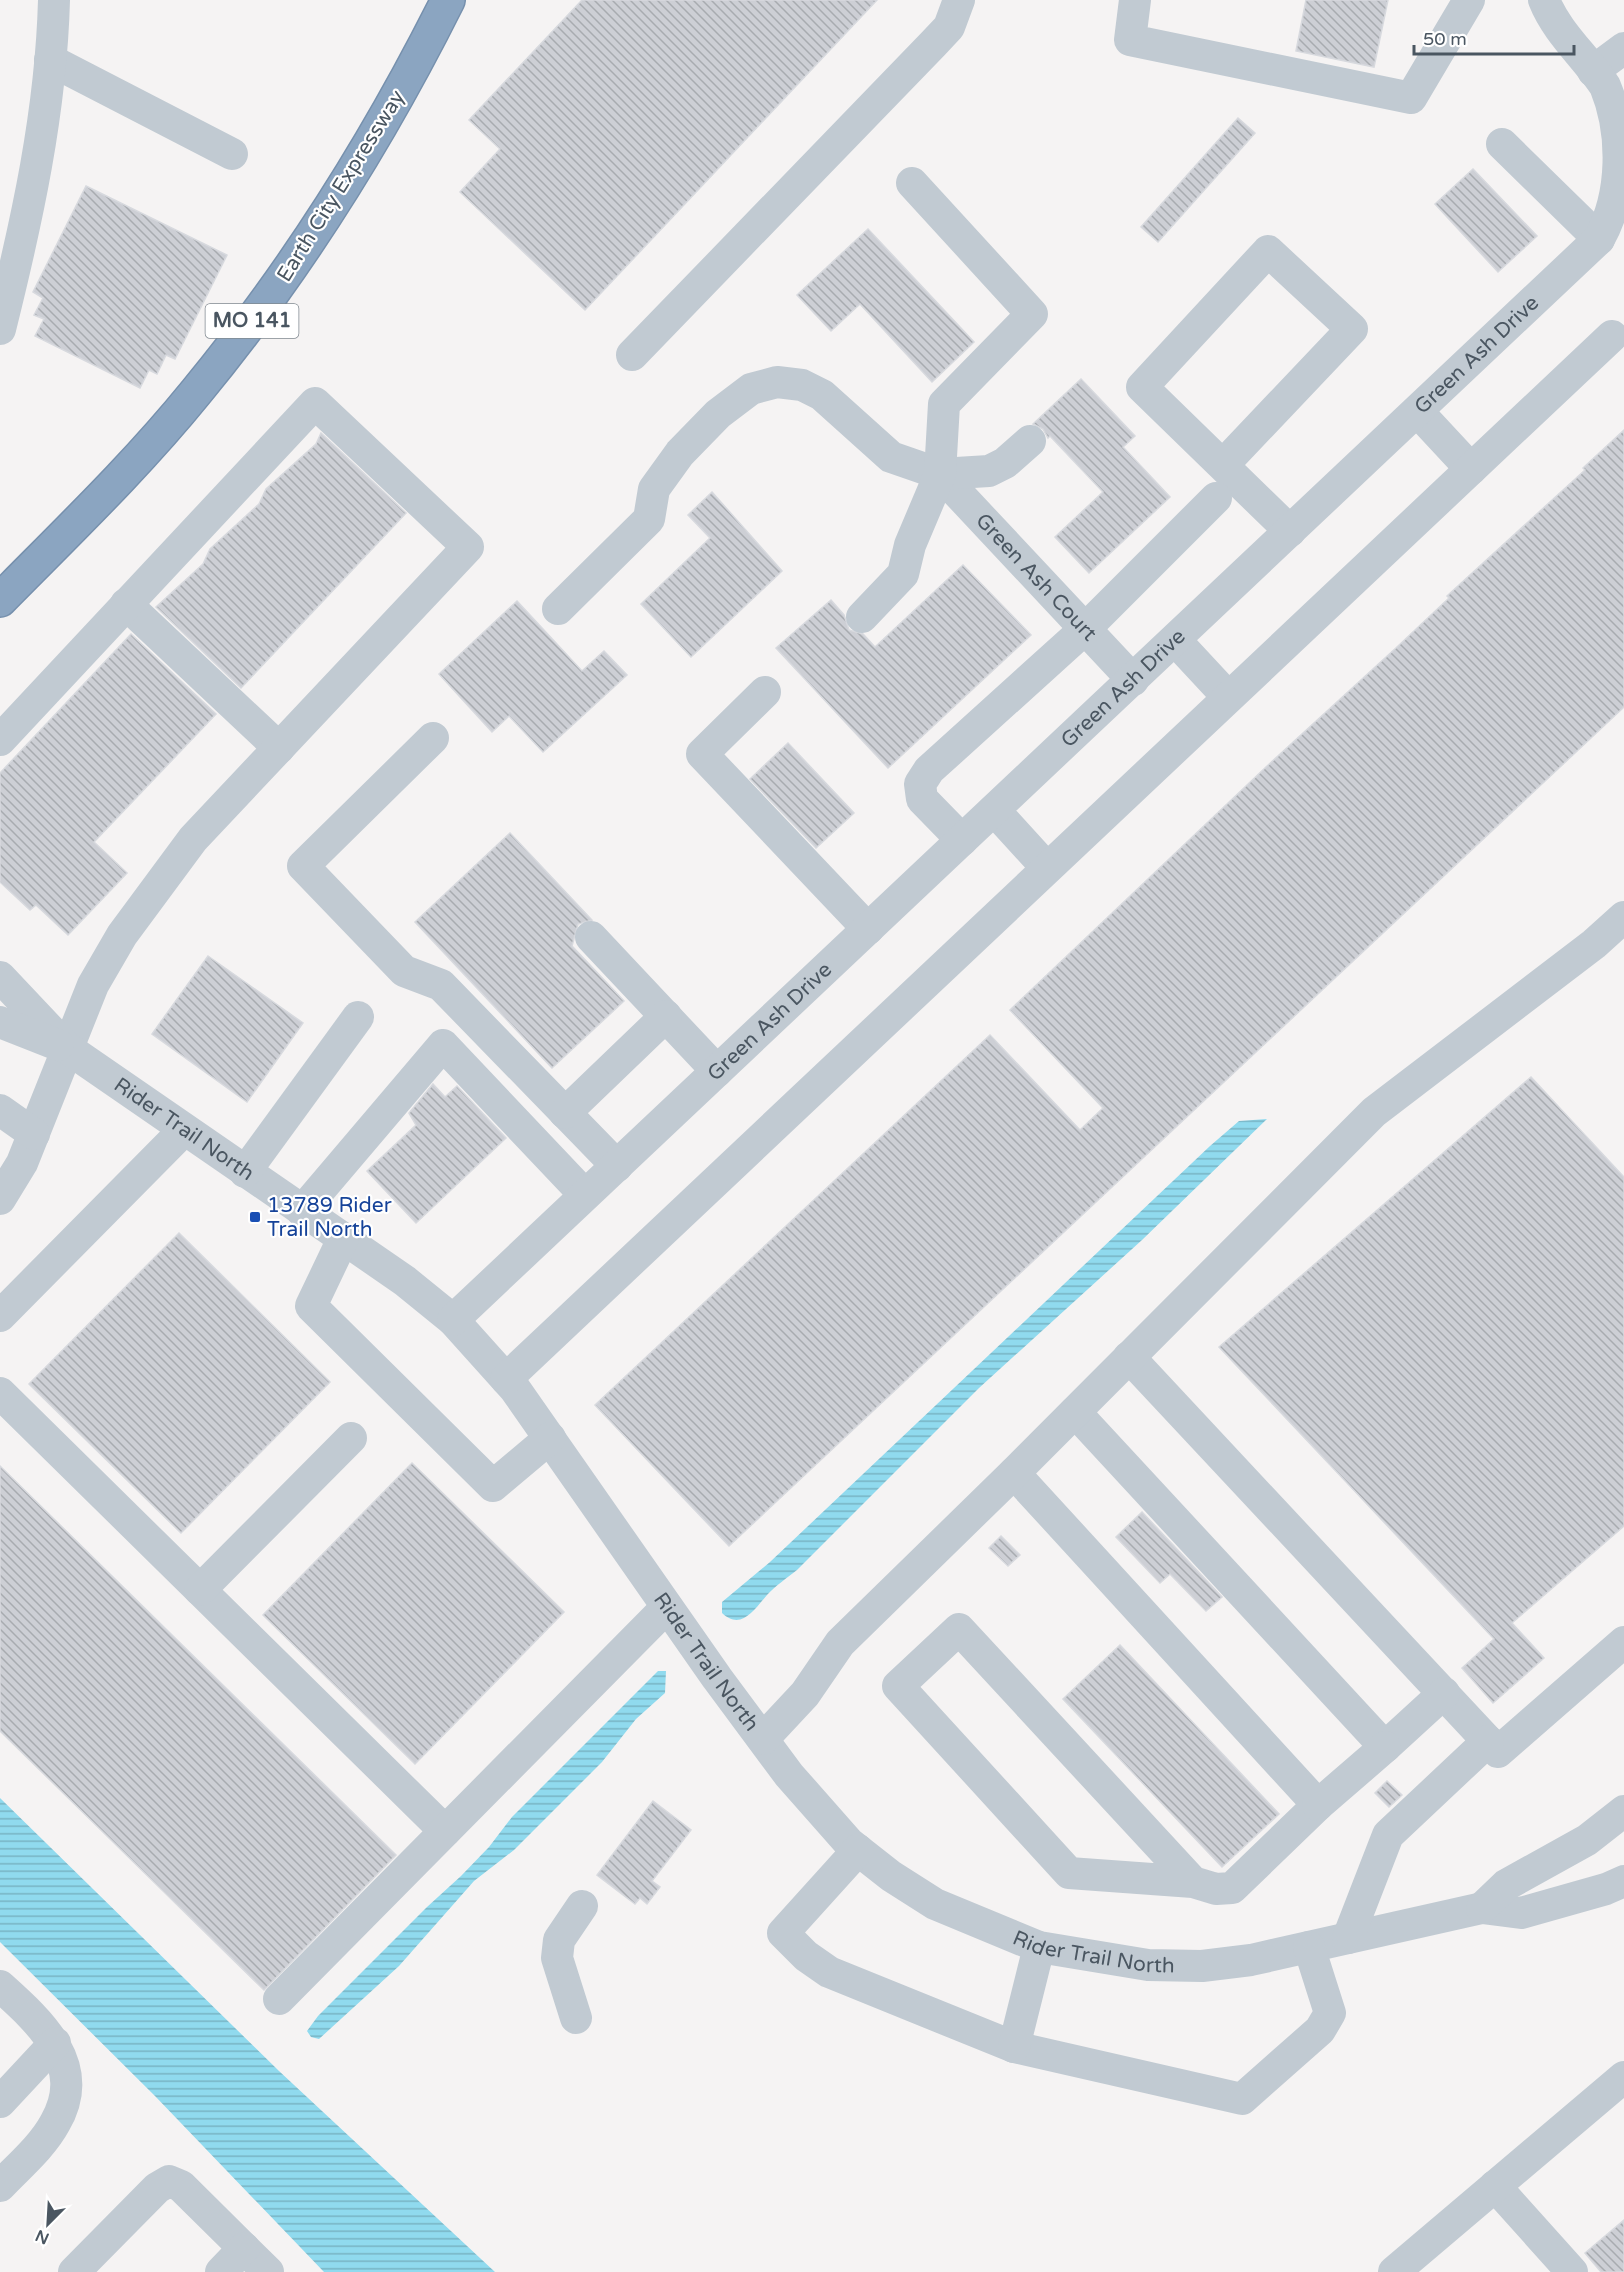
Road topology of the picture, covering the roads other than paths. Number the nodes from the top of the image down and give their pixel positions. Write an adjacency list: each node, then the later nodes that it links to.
1 (54, 0): 8 (street)
2 (448, 0): 25 (highway, Earth City Expressway / MO 141)
3 (959, 0): 17 (street)
4 (1135, 0): 5 (street)
5 (1469, 0)
6 (1544, 0): 9 (street, Green Ash Drive)
7 (1624, 48): 9 (street)
8 (50, 60): 12 (street); 15 (street)
9 (1608, 85): 10 (street, Green Ash Drive)
10 (1623, 140): 14 (street, Green Ash Drive)
11 (1502, 144): 14 (street)
12 (232, 154)
13 (912, 183): 22 (street)
14 (1601, 245): 18 (street, Green Ash Drive)
15 (0, 329)
16 (1612, 336): 21 (street)
17 (632, 355)
18 (1418, 412): 21 (street); 24 (street, Green Ash Drive)
19 (1030, 441): 22 (street)
20 (1223, 465): 20 (street); 24 (street)
21 (1471, 469): 33 (street)
22 (940, 474): 27 (street); 28 (street); 29 (street, Green Ash Court)
23 (1216, 498): 29 (street)
24 (1290, 531): 30 (street, Green Ash Drive)
25 (0, 600)
26 (126, 604): 35 (street); 36 (street); 36 (street)
27 (558, 609)
28 (862, 617)
29 (1085, 629): 31 (street, Green Ash Court); 38 (street)
30 (1175, 640): 31 (street, Green Ash Drive); 33 (street)
31 (1133, 680): 37 (street, Green Ash Drive)
32 (765, 692): 41 (street)
33 (1228, 697): 39 (street)
34 (433, 738): 50 (street)
35 (0, 740)
36 (279, 748): 47 (street)
37 (994, 810): 38 (street, Green Ash Drive); 39 (street)
38 (962, 840): 41 (street, Green Ash Drive)
39 (1047, 868): 62 (street)
40 (1624, 917): 61 (street)
41 (868, 929): 48 (street, Green Ash Drive)
42 (591, 937): 44 (street)
43 (0, 977): 47 (street, Rider Trail North)
44 (666, 1016): 48 (street); 50 (street)
45 (358, 1017): 54 (street)
46 (0, 1022): 47 (street, Rider Trail North)
47 (67, 1048): 51 (street, Rider Trail North); 52 (street)
48 (717, 1071): 53 (street, Green Ash Drive)
49 (0, 1110): 52 (street)
50 (565, 1113): 53 (street)
51 (184, 1130): 54 (street, Rider Trail North); 59 (street)
52 (34, 1134): 56 (street)
53 (617, 1166): 55 (street, Green Ash Drive)
54 (244, 1172): 57 (street, Rider Trail North)
55 (585, 1195): 57 (street); 60 (street, Green Ash Drive)
56 (0, 1199)
57 (302, 1211): 58 (street, Rider Trail North)
58 (343, 1239): 60 (street, Rider Trail North); 66 (street)
59 (0, 1316)
60 (453, 1320): 62 (street, Rider Trail North)
61 (1129, 1357): 64 (street); 71 (street)
62 (506, 1379): 66 (street, Rider Trail North)
63 (0, 1393): 68 (street)
64 (1075, 1412): 67 (street); 74 (street)
65 (351, 1438): 68 (street)
66 (550, 1438): 69 (street, Rider Trail North)
67 (1014, 1473): 72 (street); 75 (street)
68 (200, 1590): 77 (street)
69 (667, 1607): 72 (street, Rider Trail North); 77 (street)
70 (1624, 1642): 73 (street)
71 (1444, 1693): 73 (street); 74 (street)
72 (763, 1739): 78 (street, Rider Trail North)
73 (1488, 1741): 83 (street)
74 (1385, 1747): 75 (street)
75 (1318, 1805): 80 (street)
76 (1624, 1811): 82 (street)
77 (445, 1831): 86 (street)
78 (858, 1850): 84 (street, Rider Trail North); 90 (street)
79 (1624, 1881): 82 (street, Rider Trail North)
80 (1193, 1882): 80 (street)
81 (582, 1906): 88 (street)
82 (1482, 1908): 83 (street, Rider Trail North)
83 (1348, 1938): 85 (street, Rider Trail North)
84 (1039, 1947): 85 (street, Rider Trail North); 90 (street)
85 (1309, 1947): 90 (street)
86 (279, 1999)
87 (5, 2000): 89 (street)
88 (576, 2018)
89 (55, 2043): 92 (street); 93 (street)
90 (1014, 2047)
91 (1624, 2077): 94 (street)
92 (0, 2102)
93 (0, 2186)
94 (1496, 2186): 99 (street); 100 (street)
95 (244, 2248): 96 (street); 97 (street); 98 (street)
96 (74, 2272)
97 (221, 2272)
98 (268, 2272)
99 (1394, 2272)
100 (1572, 2272)

